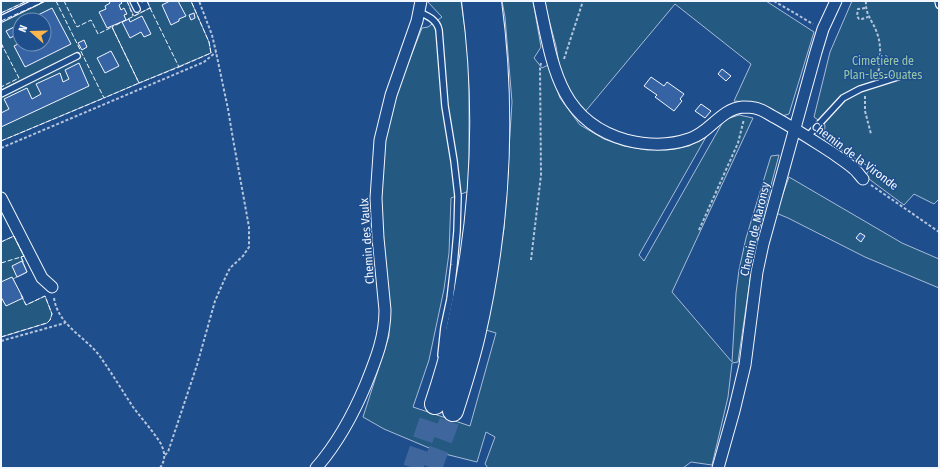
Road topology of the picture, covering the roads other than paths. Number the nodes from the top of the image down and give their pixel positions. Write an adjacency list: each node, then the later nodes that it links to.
1 (38, 1): 11 (lane)
2 (133, 1): 10 (lane)
3 (472, 1): 22 (highway)
4 (491, 1): 22 (highway)
5 (539, 1): 15 (street, Chemin de la Vironde)
6 (836, 1): 15 (street, Chemin de Maronsy)
7 (938, 1): 8 (lane)
8 (939, 5)
9 (420, 6): 20 (lane); 23 (street, Chemin des Vaulx)
10 (137, 10)
11 (1, 19)
12 (77, 56): 14 (lane)
13 (904, 75): 16 (lane)
14 (1, 94)
15 (794, 128): 16 (street, Chemin de la Vironde); 24 (street, Chemin de Maronsy)
16 (808, 136): 17 (street, Chemin de la Vironde)
17 (863, 179)
18 (1, 198): 19 (street)
19 (52, 287)
20 (440, 358)
21 (439, 373): 22 (lane)
22 (444, 408)
23 (316, 468)
24 (718, 468)

